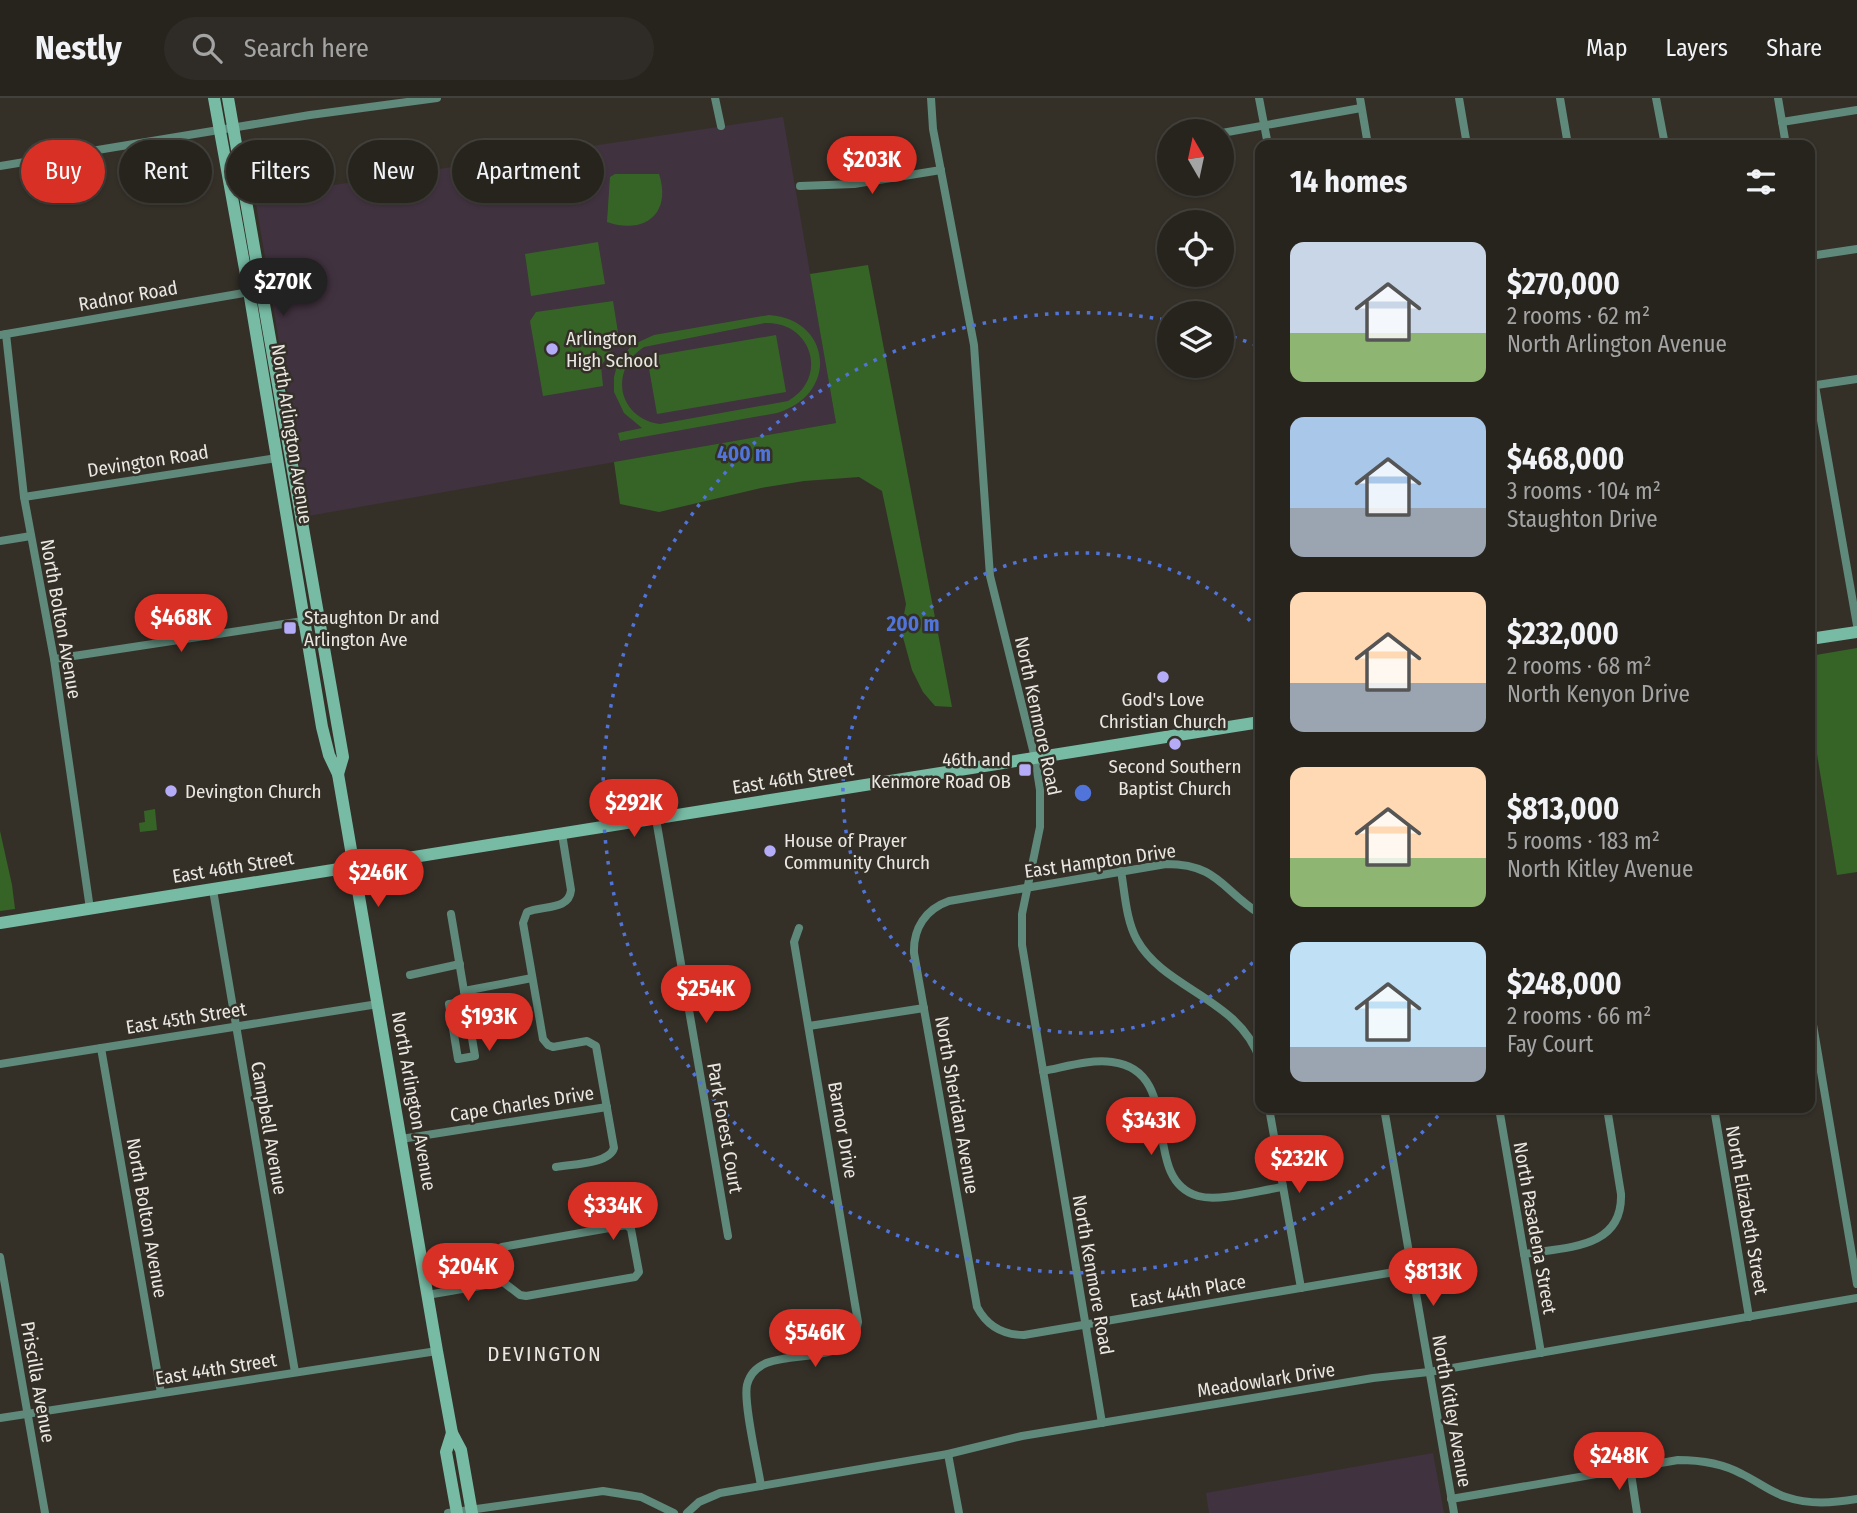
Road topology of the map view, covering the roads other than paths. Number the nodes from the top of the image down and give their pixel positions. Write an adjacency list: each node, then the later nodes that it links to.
1 (214, 98): 18 (main road, North Arlington Avenue)
2 (228, 98): 17 (main road, North Arlington Avenue)
3 (436, 98): 17 (street)
4 (715, 98): 16 (street)
5 (931, 98): 27 (street, North Kenmore Road)
6 (1259, 98): 15 (street)
7 (1360, 98): 12 (street)
8 (1459, 98): 22 (street)
9 (1560, 98): 23 (street)
10 (1656, 98): 24 (street)
11 (1778, 98): 14 (street)
12 (1362, 108): 15 (street); 21 (street)
13 (1857, 110): 14 (street)
14 (1782, 122): 25 (street)
15 (1264, 125): 19 (street); 20 (street)
16 (721, 126)
17 (233, 129): 18 (street); 31 (main road, North Arlington Avenue)
18 (219, 131): 26 (street); 31 (main road, North Arlington Avenue)
19 (1234, 131)
20 (1267, 140)
21 (1367, 140)
22 (1466, 140)
23 (1567, 140)
24 (1664, 140)
25 (1785, 140)
26 (0, 166)
27 (941, 170): 28 (street); 46 (street, North Kenmore Road)
28 (800, 186)
29 (1857, 249): 30 (street)
30 (1815, 255)
31 (255, 290): 32 (street, Radnor Road); 36 (main road, North Arlington Avenue); 47 (main road, North Arlington Avenue)
32 (3, 334): 37 (street, North Bolton Avenue)
33 (1857, 379): 34 (street)
34 (1815, 386)
35 (1815, 402): 41 (street)
36 (277, 458): 37 (street, Devington Road); 40 (main road, North Arlington Avenue)
37 (24, 497): 38 (street, North Bolton Avenue)
38 (31, 536): 39 (street); 44 (street, North Bolton Avenue)
39 (0, 541)
40 (303, 621): 44 (street); 47 (main road, North Arlington Avenue)
41 (1857, 625)
42 (1857, 632): 43 (main road)
43 (1815, 638)
44 (54, 659): 54 (street, North Bolton Avenue)
45 (1255, 723): 46 (main road, East 46th Street)
46 (1035, 758): 48 (main road, East 46th Street); 52 (street, North Kenmore Road)
47 (338, 774): 50 (main road, North Arlington Avenue)
48 (656, 819): 49 (main road, East 46th Street); 83 (street, Park Forest Court)
49 (562, 834): 50 (main road, East 46th Street); 62 (street)
50 (354, 868): 53 (main road, East 46th Street); 65 (main road, North Arlington Avenue)
51 (1121, 871): 52 (street, East Hampton Drive); 56 (street, East Hampton Drive); 71 (street)
52 (1028, 887): 55 (street, East Hampton Drive); 73 (street, North Kenmore Road)
53 (213, 890): 54 (main road, East 46th Street); 68 (street, Campbell Avenue)
54 (90, 909): 58 (main road, East 46th Street)
55 (932, 910): 66 (street, North Sheridan Avenue)
56 (1255, 910)
57 (451, 914): 60 (street)
58 (0, 923)
59 (799, 928): 67 (street, Barnor Drive)
60 (460, 964): 61 (street); 63 (street)
61 (410, 975)
62 (532, 978): 63 (street); 74 (street)
63 (464, 990): 64 (street)
64 (466, 1002): 64 (street)
65 (378, 1004): 68 (street, East 45th Street); 80 (main road, North Arlington Avenue)
66 (924, 1008): 67 (street); 92 (street, North Sheridan Avenue)
67 (809, 1026): 106 (street, Barnor Drive)
68 (236, 1027): 70 (street, East 45th Street); 97 (street, Campbell Avenue)
69 (1815, 1036): 88 (street)
70 (102, 1048): 72 (street, East 45th Street); 99 (street, North Bolton Avenue)
71 (1255, 1050)
72 (0, 1063)
73 (1043, 1071): 82 (street); 94 (street, North Kenmore Road)
74 (607, 1107): 80 (street, Cape Charles Drive); 81 (street)
75 (1270, 1113): 82 (street)
76 (1385, 1113): 86 (street, North Kitley Avenue)
77 (1500, 1113): 84 (street, North Pasadena Street)
78 (1608, 1113): 84 (street)
79 (1715, 1113): 93 (street, North Elizabeth Street)
80 (401, 1139): 90 (main road, North Arlington Avenue)
81 (556, 1167)
82 (1283, 1186): 89 (street)
83 (728, 1237)
84 (1524, 1254): 96 (street, North Pasadena Street)
85 (0, 1257): 100 (street, Priscilla Avenue)
86 (1412, 1269): 89 (street, East 44th Place); 98 (street, North Kitley Avenue)
87 (503, 1282): 87 (street); 90 (street)
88 (1857, 1284)
89 (1301, 1288): 94 (street, East 44th Place)
90 (427, 1295): 95 (main road, North Arlington Avenue)
91 (1857, 1298): 93 (street, Meadowlark Drive)
92 (978, 1310): 94 (street, East 44th Place)
93 (1749, 1317): 96 (street, Meadowlark Drive)
94 (1086, 1325): 102 (street, North Kenmore Road)
95 (437, 1351): 97 (street, East 44th Street); 103 (main road, North Arlington Avenue)
96 (1541, 1353): 98 (street, Meadowlark Drive)
97 (295, 1372): 99 (street, East 44th Street)
98 (1429, 1372): 102 (street, Meadowlark Drive); 107 (street, North Kitley Avenue)
99 (161, 1393): 100 (street, East 44th Street)
100 (27, 1414): 101 (street, East 44th Street); 110 (street, Priscilla Avenue)
101 (0, 1418)
102 (1102, 1423): 104 (street, Meadowlark Drive)
103 (452, 1433): 109 (main road, North Arlington Avenue); 111 (main road, North Arlington Avenue)
104 (948, 1454): 106 (street, Meadowlark Drive); 114 (street)
105 (1630, 1467): 107 (street); 108 (street); 116 (street)
106 (761, 1486): 113 (street, Meadowlark Drive)
107 (1451, 1499): 115 (street, North Kitley Avenue)
108 (1857, 1499)
109 (472, 1511): 111 (street); 112 (street)
110 (45, 1513)
111 (454, 1513)
112 (674, 1513)
113 (687, 1513)
114 (958, 1513)
115 (1454, 1513)
116 (1637, 1513)

